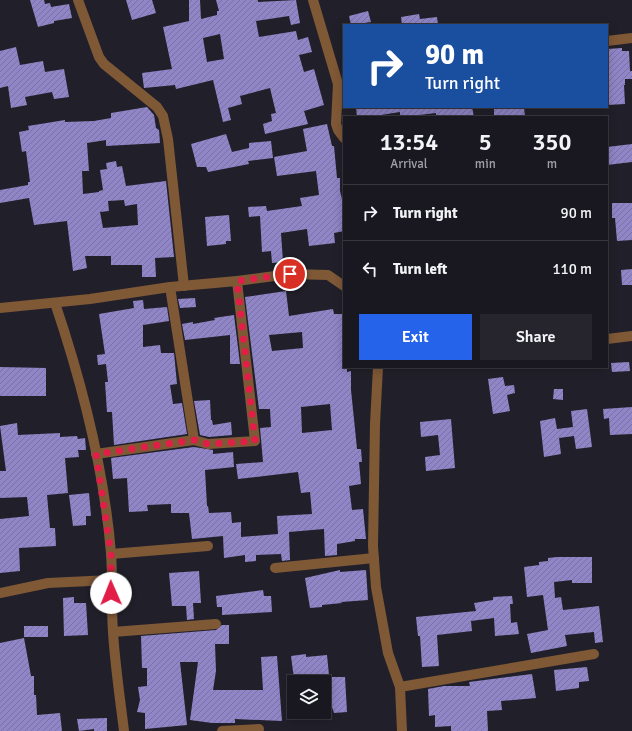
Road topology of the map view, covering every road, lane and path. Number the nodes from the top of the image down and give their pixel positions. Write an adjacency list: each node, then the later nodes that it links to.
1 (78, 0): 10 (street)
2 (313, 0): 5 (street)
3 (632, 38): 4 (street)
4 (608, 41)
5 (340, 78): 6 (street)
6 (343, 137)
7 (237, 281): 8 (street); 10 (street); 16 (street)
8 (343, 285)
9 (170, 286): 10 (street); 11 (street); 16 (street)
10 (184, 286)
11 (55, 303): 12 (street); 17 (street)
12 (0, 308)
13 (632, 336): 14 (street)
14 (608, 339)
15 (378, 368): 20 (street)
16 (194, 440): 17 (street)
17 (96, 454): 19 (street)
18 (208, 546): 19 (street)
19 (111, 554): 22 (street)
20 (374, 558): 21 (street); 27 (street)
21 (275, 568)
22 (111, 580): 23 (street); 25 (street)
23 (0, 593)
24 (216, 624): 25 (street)
25 (113, 632): 29 (street)
26 (594, 654): 27 (street)
27 (400, 687): 31 (street)
28 (260, 729): 30 (street)
29 (124, 731)
30 (222, 731)
31 (402, 731)

